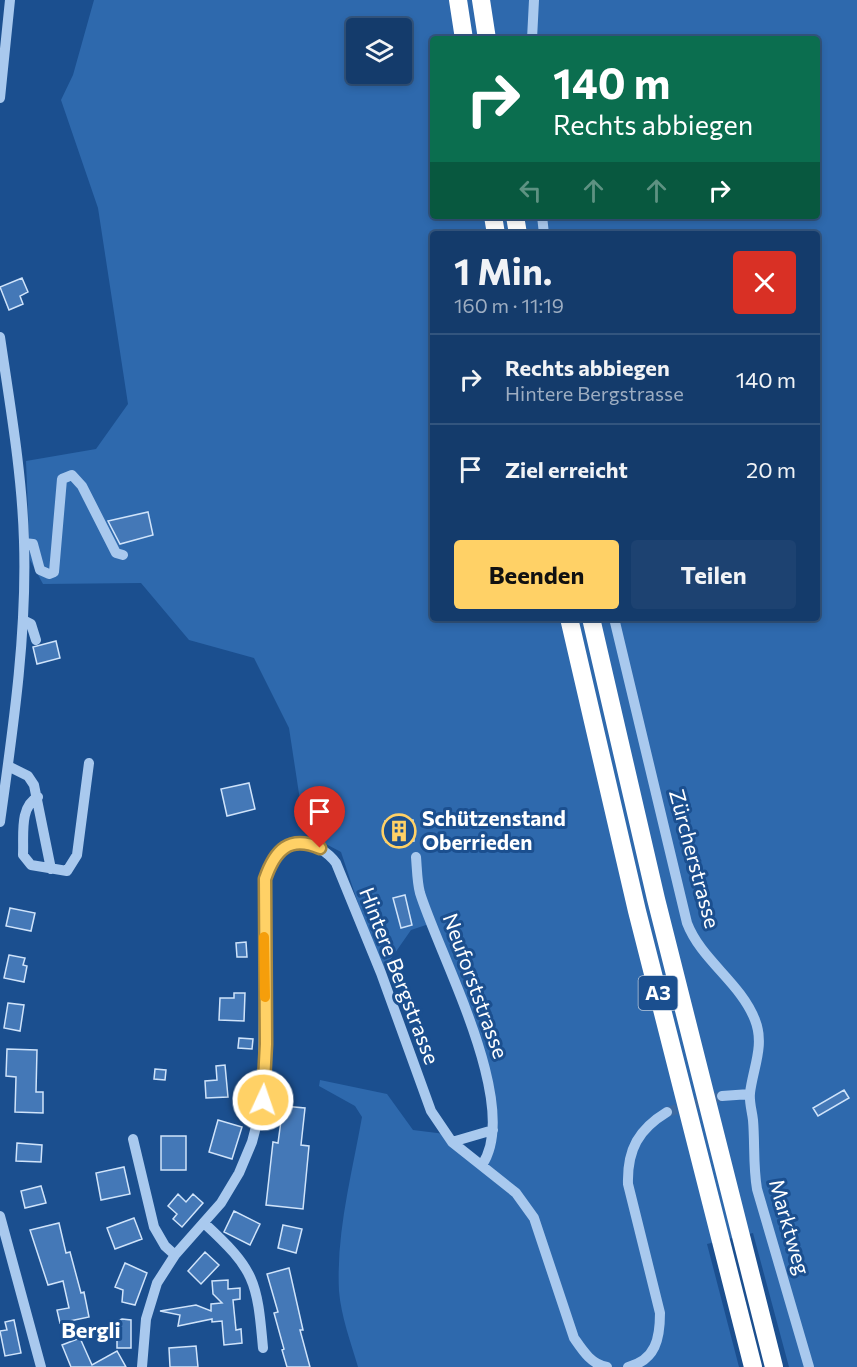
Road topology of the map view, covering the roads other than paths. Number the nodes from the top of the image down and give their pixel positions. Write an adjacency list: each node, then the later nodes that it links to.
1 (10, 0): 8 (street)
2 (459, 0): 5 (highway)
3 (481, 0): 6 (highway)
4 (534, 0): 7 (street)
5 (464, 36)
6 (487, 36)
7 (532, 36)
8 (0, 98)
9 (0, 337): 10 (street)
10 (24, 543): 11 (street); 12 (street)
11 (123, 555)
12 (23, 620): 16 (street); 18 (street)
13 (570, 621): 38 (highway, A3)
14 (592, 621): 39 (highway, A3)
15 (615, 621): 23 (street, Zürcherstrasse)
16 (36, 640)
17 (89, 763): 22 (street)
18 (8, 766): 19 (street); 20 (street)
19 (38, 797): 22 (street); 22 (street)
20 (0, 822)
21 (416, 857): 26 (street, Neuforststrasse)
22 (51, 870)
23 (750, 1094): 24 (street); 40 (street, Marktweg)
24 (722, 1096)
25 (667, 1112): 37 (street)
26 (493, 1130): 28 (street); 29 (street, Neuforststrasse)
27 (133, 1139): 32 (street)
28 (452, 1142): 29 (street, Hintere Bergstrasse); 31 (street, Hintere Bergstrasse)
29 (482, 1165): 36 (street, Hintere Bergstrasse)
30 (0, 1216): 34 (street)
31 (204, 1223): 32 (street, Hintere Bergstrasse); 33 (street)
32 (175, 1255): 35 (street, Hintere Bergstrasse)
33 (263, 1348)
34 (41, 1367)
35 (142, 1367)
36 (608, 1367)
37 (628, 1367)
38 (753, 1367)
39 (774, 1367)
40 (809, 1367)

